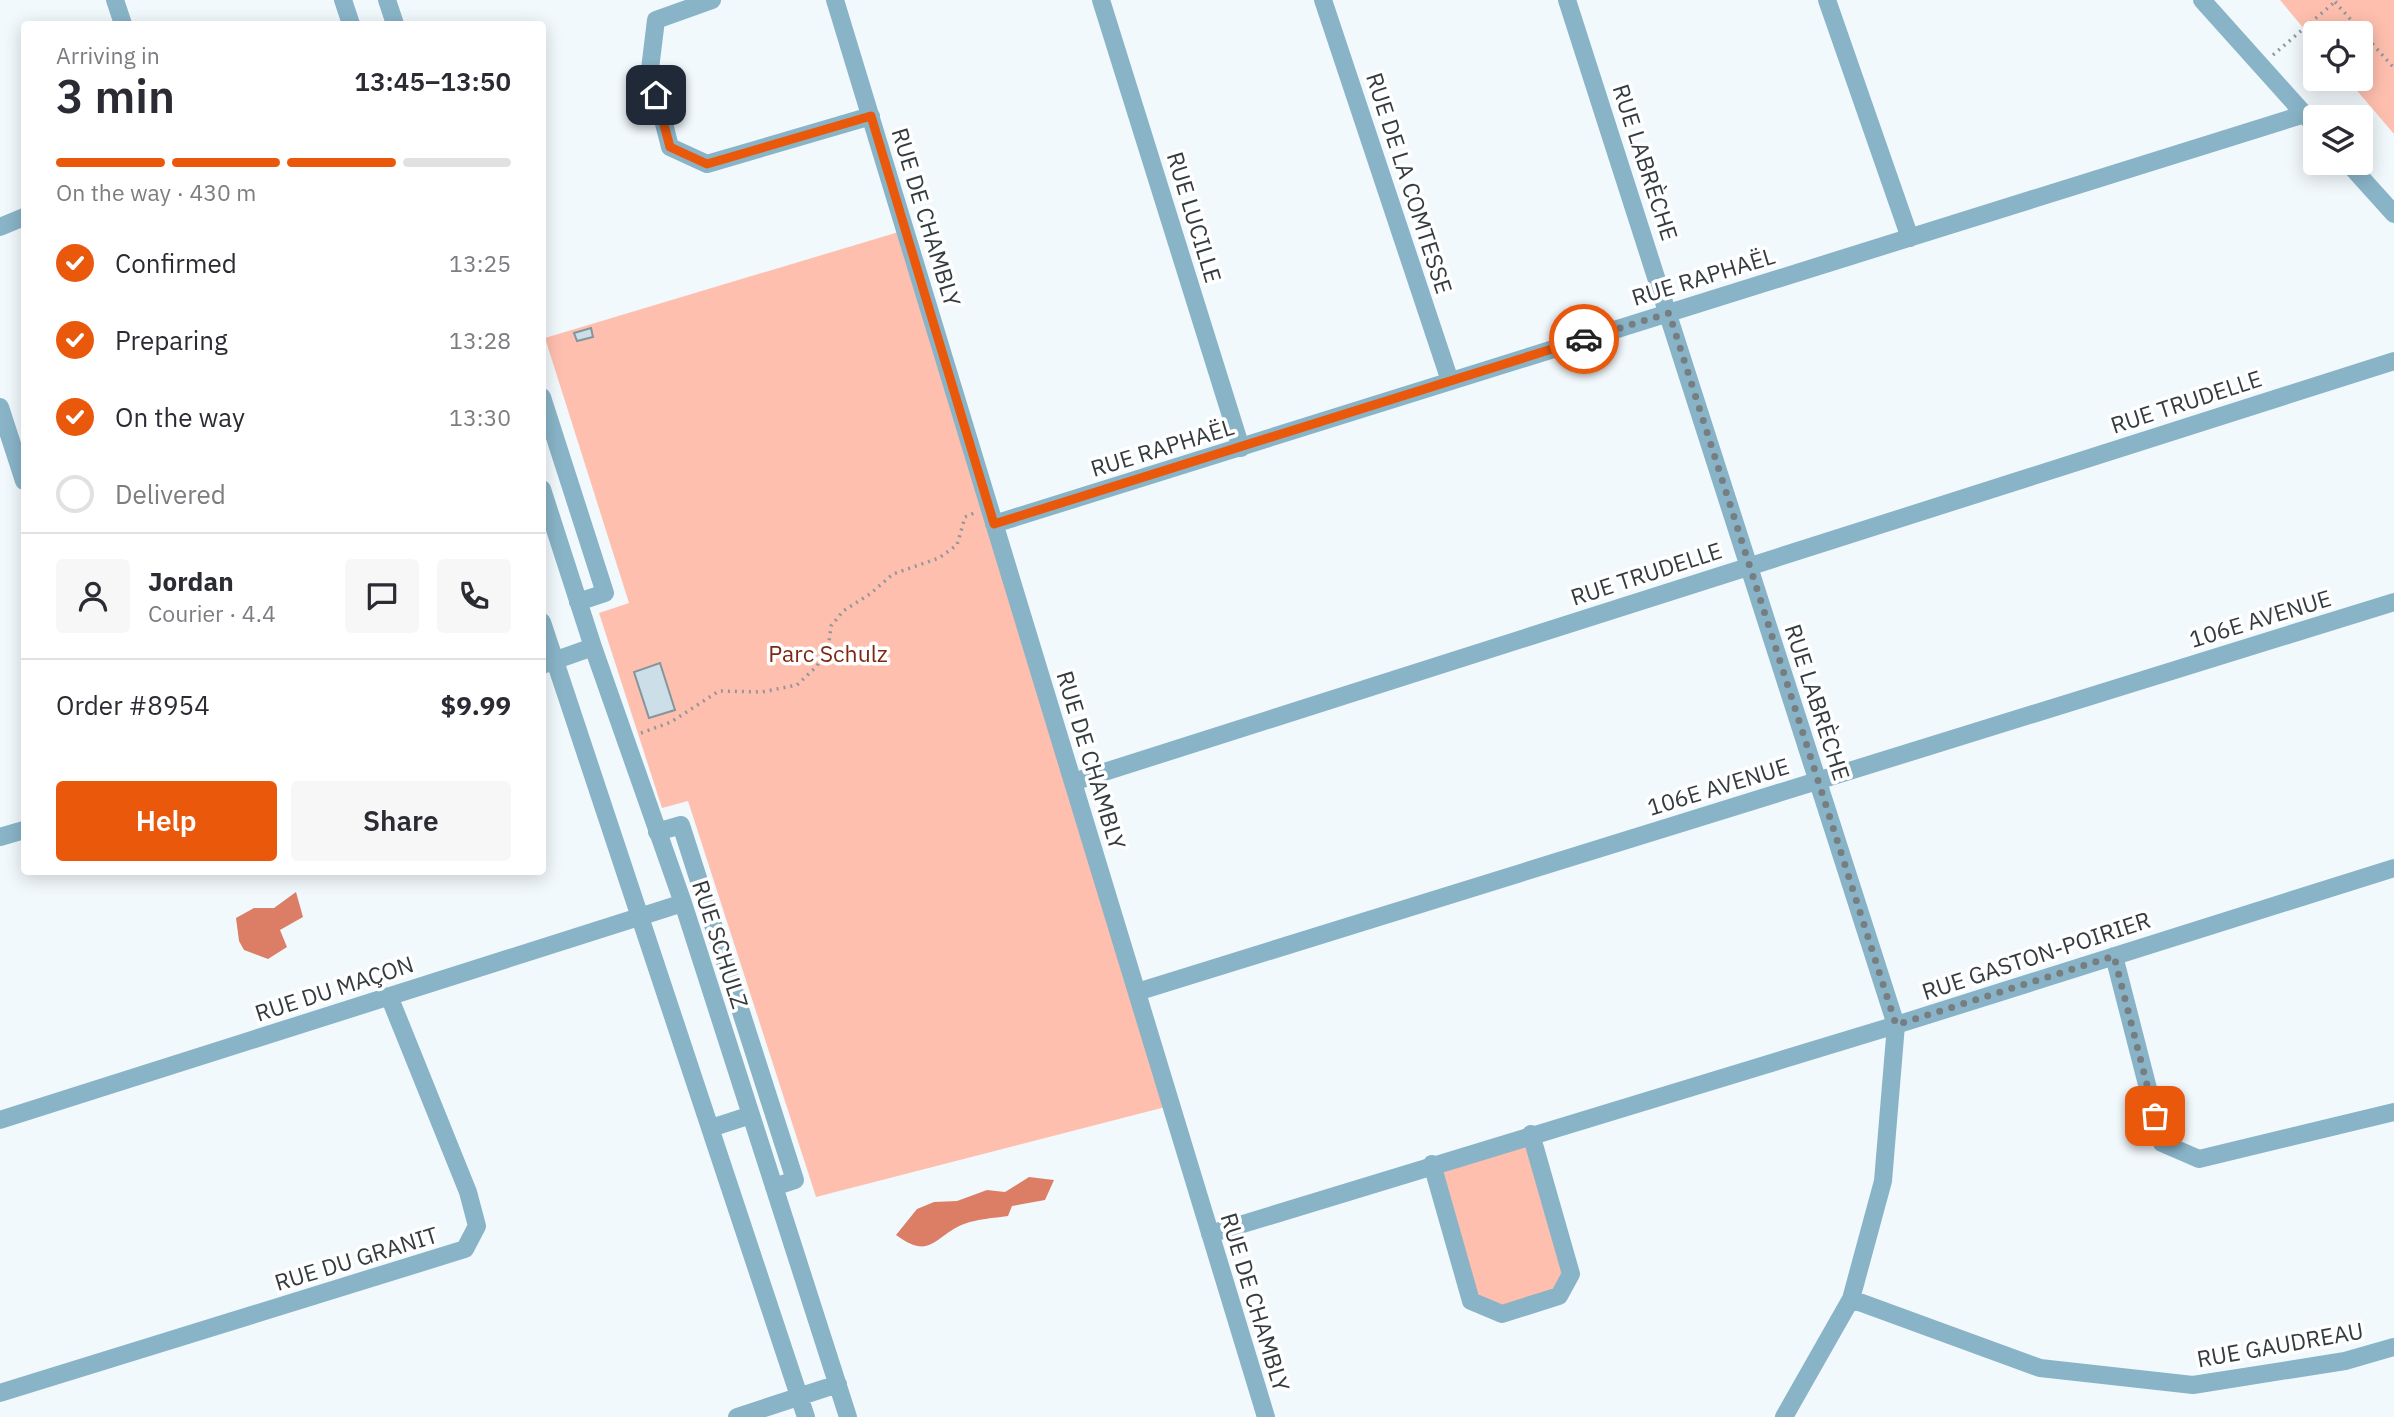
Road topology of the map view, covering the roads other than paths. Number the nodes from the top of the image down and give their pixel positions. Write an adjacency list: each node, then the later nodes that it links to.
1 (116, 0): 11 (street)
2 (343, 0): 12 (street)
3 (387, 0): 13 (street)
4 (712, 0): 15 (street, RUE DE CHAMBLY)
5 (835, 0): 15 (street, RUE DE CHAMBLY)
6 (1101, 0): 27 (street, RUE LUCILLE)
7 (1323, 0): 24 (street, RUE DE LA COMTESSE)
8 (1567, 0): 22 (street, RUE LABRÈCHE)
9 (1827, 0): 21 (street)
10 (2202, 0): 14 (street)
11 (122, 21)
12 (350, 21)
13 (394, 21)
14 (2303, 112)
15 (871, 116): 30 (street, RUE DE CHAMBLY)
16 (2303, 122): 21 (street, RUE RAPHAËL)
17 (2359, 175): 18 (street)
18 (2394, 214)
19 (21, 218): 20 (street)
20 (0, 227)
21 (1910, 237): 22 (street, RUE RAPHAËL)
22 (1669, 313): 24 (street, RUE RAPHAËL); 31 (street, RUE LABRÈCHE)
23 (2394, 361): 31 (street, RUE TRUDELLE)
24 (1450, 381): 27 (street, RUE RAPHAËL)
25 (0, 407): 28 (street)
26 (546, 409): 32 (street)
27 (1241, 449): 30 (street, RUE RAPHAËL)
28 (21, 472)
29 (546, 501): 32 (street, RUE SCHULZ)
30 (994, 524): 38 (street, RUE DE CHAMBLY)
31 (1749, 566): 37 (street, RUE LABRÈCHE); 38 (street, RUE TRUDELLE)
32 (578, 601): 35 (street, RUE SCHULZ)
33 (2394, 602): 37 (street, 106E AVENUE)
34 (546, 645): 36 (street)
35 (593, 648): 36 (street); 40 (street, RUE SCHULZ)
36 (549, 663): 44 (street)
37 (1818, 781): 46 (street, 106E AVENUE); 48 (street, RUE LABRÈCHE)
38 (1073, 782): 46 (street, RUE DE CHAMBLY)
39 (21, 831): 41 (street)
40 (657, 832): 43 (street, RUE SCHULZ); 55 (street)
41 (0, 837)
42 (2394, 868): 45 (street, RUE GASTON-POIRIER)
43 (683, 903): 44 (street, RUE DU MAÇON); 50 (street, RUE SCHULZ)
44 (642, 916): 47 (street, RUE DU MAÇON); 52 (street)
45 (2114, 956): 48 (street, RUE GASTON-POIRIER); 49 (street)
46 (1137, 992): 56 (street, RUE DE CHAMBLY)
47 (389, 996): 51 (street, RUE DU MAÇON); 60 (street, RUE DU GRANIT)
48 (1896, 1025): 53 (street, RUE GASTON-POIRIER); 57 (street, RUE LABRÈCHE)
49 (2394, 1112)
50 (751, 1115): 52 (street); 55 (street, RUE SCHULZ)
51 (0, 1120)
52 (711, 1128): 61 (street)
53 (1531, 1134): 54 (street, RUE GASTON-POIRIER); 54 (street)
54 (1432, 1164): 56 (street, RUE GASTON-POIRIER)
55 (774, 1187): 59 (street, RUE SCHULZ)
56 (1210, 1234): 65 (street, RUE DE CHAMBLY)
57 (1851, 1299): 58 (street, RUE GAUDREAU); 66 (street, RUE LABRÈCHE)
58 (2394, 1347)
59 (838, 1384): 61 (street); 64 (street, RUE SCHULZ)
60 (0, 1393)
61 (799, 1397): 62 (street); 63 (street)
62 (737, 1417)
63 (806, 1417)
64 (849, 1417)
65 (1266, 1417)
66 (1784, 1417)

